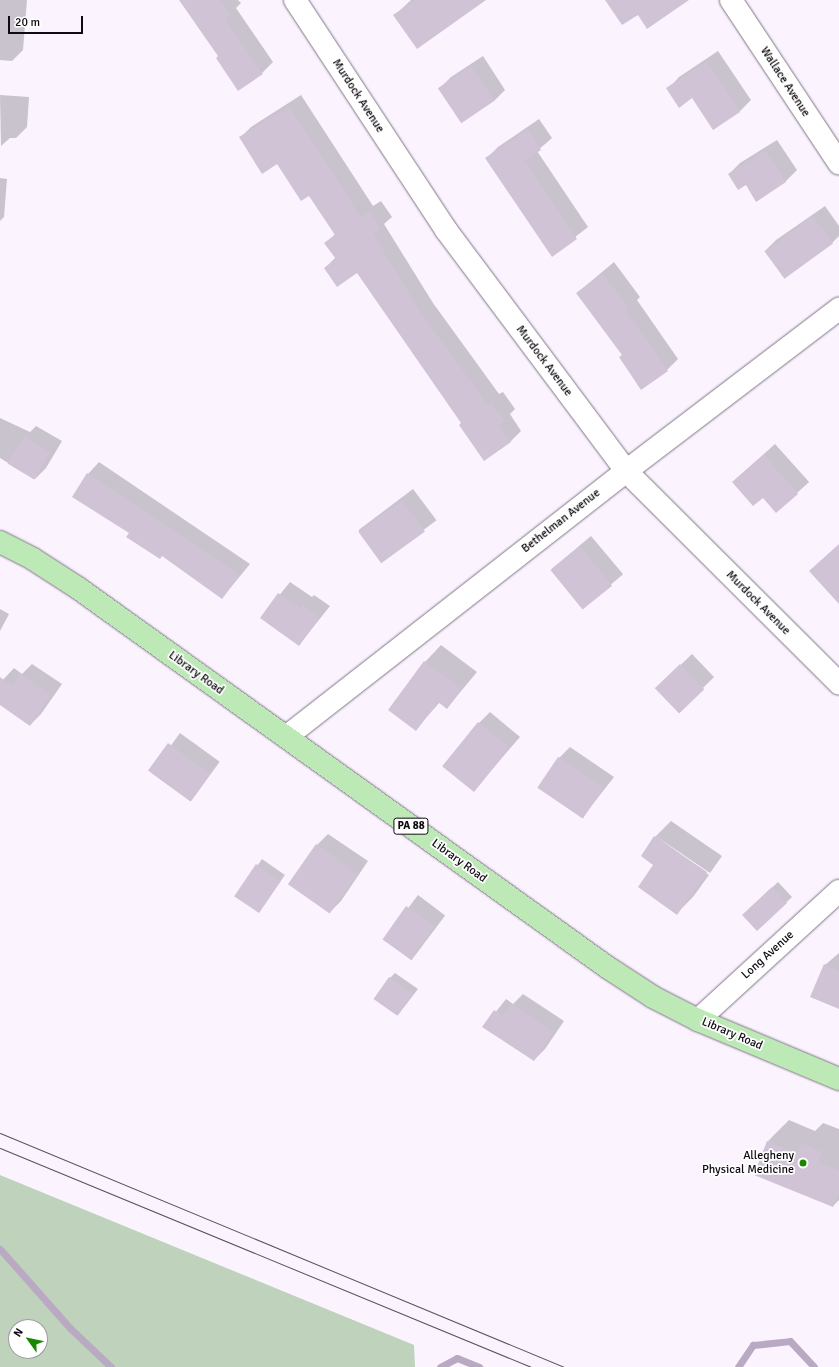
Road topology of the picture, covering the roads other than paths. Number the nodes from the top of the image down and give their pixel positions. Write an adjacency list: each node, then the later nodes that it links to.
1 (295, 0): 5 (street, Murdock Avenue)
2 (731, 0): 3 (street, Wallace Avenue)
3 (839, 163)
4 (839, 309): 5 (street, Bethelman Avenue)
5 (626, 471): 7 (street, Murdock Avenue); 8 (street, Bethelman Avenue)
6 (0, 542): 8 (main road, Library Road / PA 88)
7 (839, 684)
8 (286, 737): 10 (main road, Library Road / PA 88)
9 (839, 890): 10 (street, Long Avenue)
10 (698, 1020): 11 (main road, Library Road / PA 88)
11 (839, 1079)

